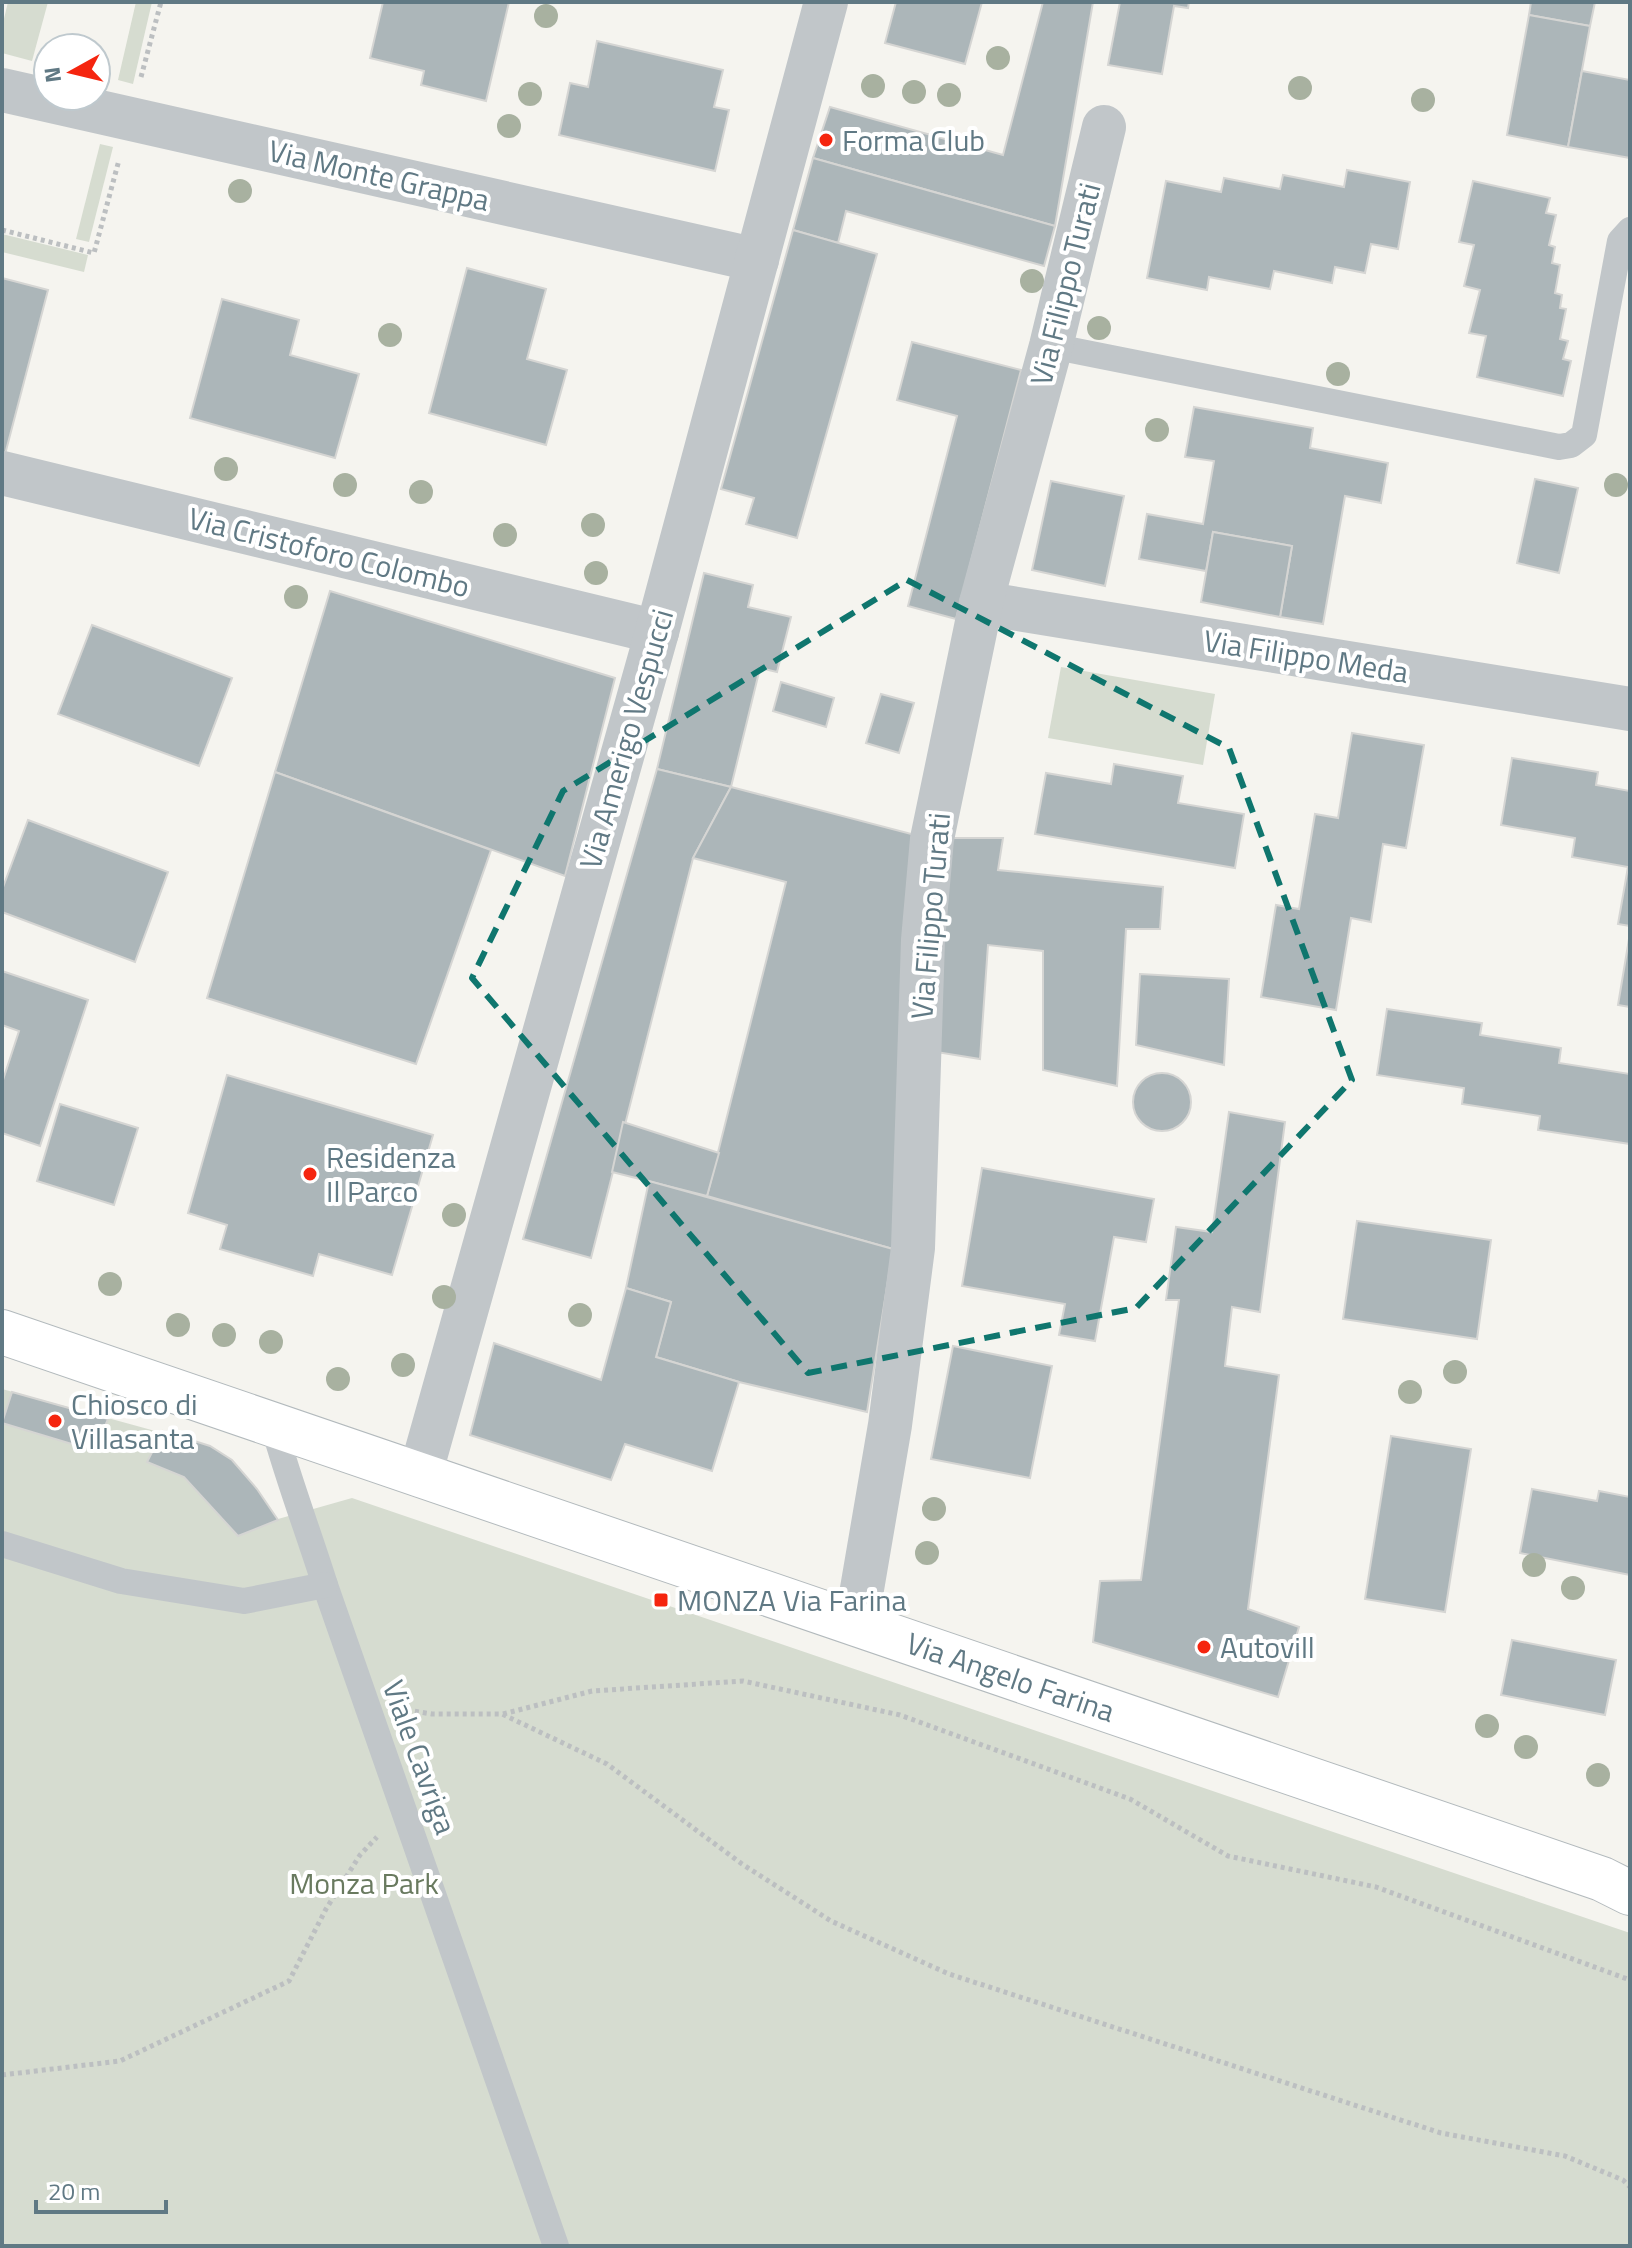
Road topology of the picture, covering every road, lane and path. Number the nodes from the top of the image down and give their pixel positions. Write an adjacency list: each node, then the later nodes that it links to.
1 (826, 2): 5 (street, Via Amerigo Vespucci)
2 (2, 90): 5 (street, Via Monte Grappa)
3 (1104, 127): 6 (street, Via Filippo Turati)
4 (1630, 230): 6 (lane)
5 (757, 260): 9 (street, Via Amerigo Vespucci)
6 (1051, 346): 8 (street, Via Filippo Turati)
7 (2, 473): 9 (street, Via Cristoforo Colombo)
8 (981, 603): 10 (street, Via Filippo Meda); 16 (street, Via Filippo Turati)
9 (657, 632): 13 (street, Via Amerigo Vespucci)
10 (1630, 709)
11 (2, 1332): 12 (street, Via Angelo Farina)
12 (273, 1424): 13 (street, Via Angelo Farina); 15 (lane, Viale Cavriga)
13 (420, 1475): 16 (street, Via Angelo Farina)
14 (2, 1544): 15 (lane)
15 (325, 1585): 17 (lane, Viale Cavriga)
16 (856, 1624): 20 (street, Via Angelo Farina)
17 (369, 1709): 18 (path); 19 (lane, Viale Cavriga)
18 (502, 1714): 21 (path); 23 (path)
19 (408, 1818): 22 (path); 24 (lane, Viale Cavriga)
20 (1621, 1885)
21 (1630, 1980)
22 (2, 2075)
23 (1630, 2187)
24 (556, 2246)

